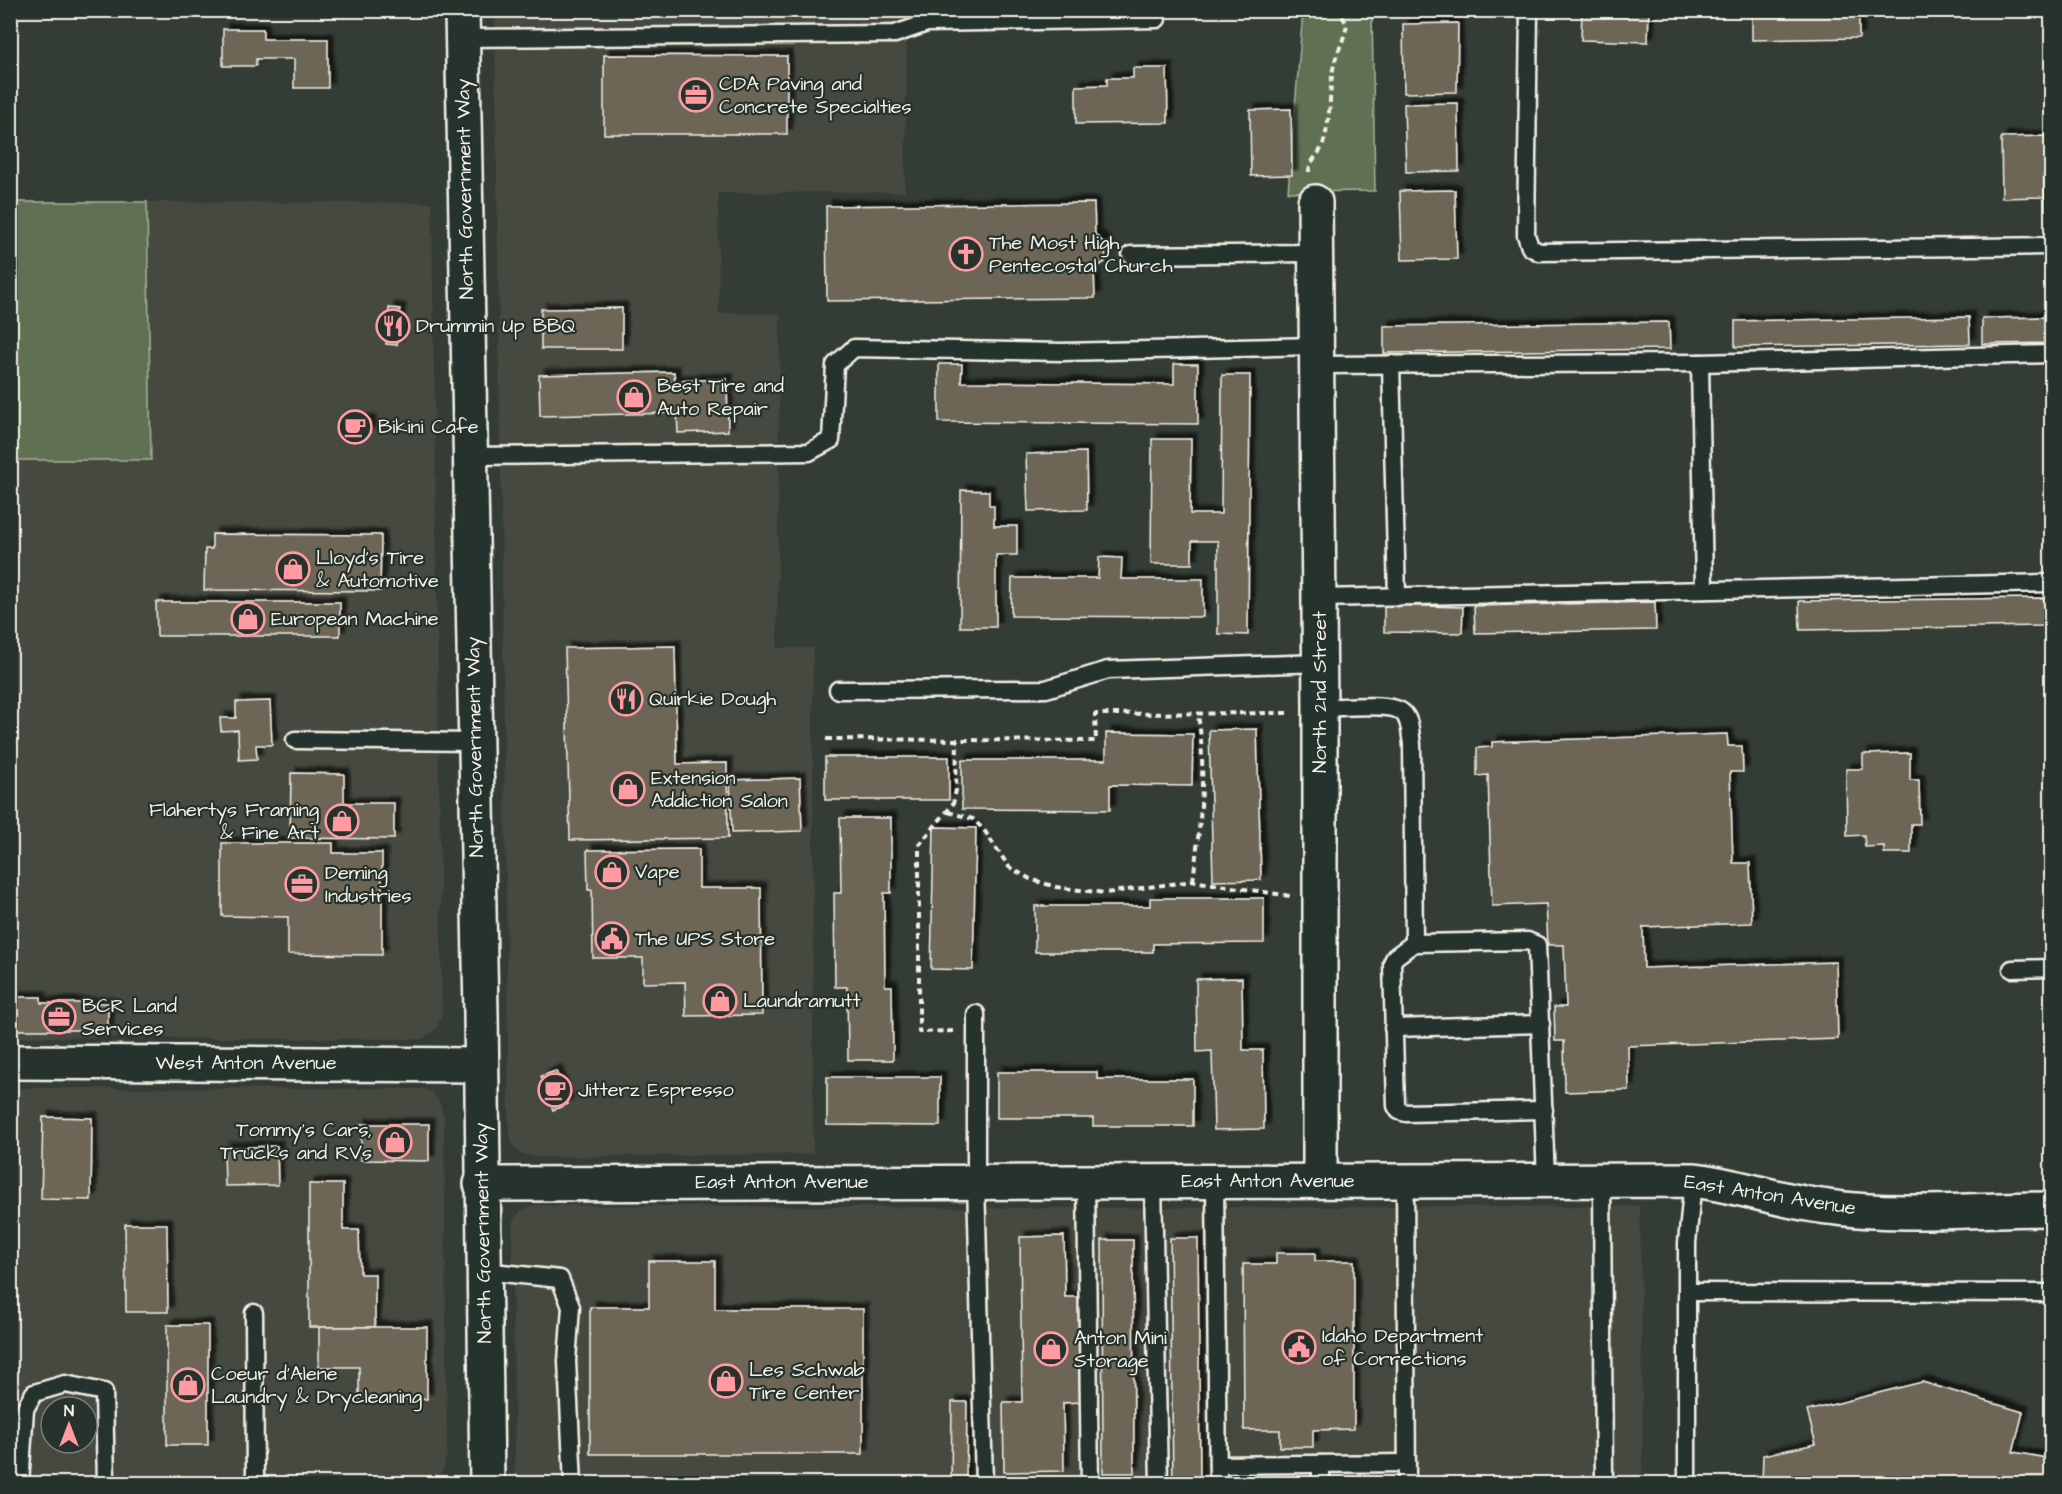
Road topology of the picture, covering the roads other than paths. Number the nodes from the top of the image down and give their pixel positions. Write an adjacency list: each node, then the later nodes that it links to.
1 (1529, 10): 5 (lane)
2 (1157, 19): 3 (lane)
3 (462, 24): 12 (street, North Government Way)
4 (1315, 202): 6 (street, North 2nd Street)
5 (2052, 246)
6 (1315, 253): 7 (lane); 9 (street, North 2nd Street)
7 (1131, 255)
8 (2052, 354): 10 (lane)
9 (1317, 356): 11 (lane); 12 (lane); 16 (street, North 2nd Street)
10 (1700, 363): 11 (lane); 14 (lane)
11 (1391, 364): 15 (lane)
12 (470, 456): 21 (street, North Government Way)
13 (2052, 583): 14 (lane)
14 (1704, 590): 15 (lane)
15 (1397, 597): 16 (lane)
16 (1319, 598): 17 (street, North 2nd Street)
17 (1320, 663): 18 (lane); 19 (street, North 2nd Street)
18 (838, 690)
19 (1305, 711): 22 (lane); 34 (street, North 2nd Street)
20 (295, 740): 21 (lane)
21 (475, 742): 29 (street, North Government Way)
22 (1414, 943): 26 (lane); 27 (lane)
23 (2052, 968): 24 (lane)
24 (2012, 969)
25 (976, 1014): 36 (lane)
26 (1542, 1024): 27 (lane); 30 (lane)
27 (1394, 1028): 30 (lane)
28 (10, 1062): 29 (street, West Anton Avenue)
29 (481, 1065): 40 (street, North Government Way)
30 (1544, 1110): 31 (lane)
31 (1546, 1180): 32 (street, East Anton Avenue); 35 (street, East Anton Avenue)
32 (1602, 1180): 33 (street, East Anton Avenue); 60 (lane)
33 (1693, 1180): 41 (street, East Anton Avenue); 43 (lane)
34 (1320, 1181): 35 (street, East Anton Avenue); 39 (street, East Anton Avenue)
35 (1405, 1181): 46 (lane)
36 (976, 1182): 37 (street, East Anton Avenue); 40 (street, East Anton Avenue); 54 (lane)
37 (1086, 1182): 38 (street, East Anton Avenue); 55 (lane)
38 (1154, 1182): 39 (street, East Anton Avenue); 56 (lane)
39 (1215, 1182): 48 (lane)
40 (481, 1184): 42 (street, North Government Way)
41 (2052, 1209)
42 (483, 1271): 52 (street, North Government Way); 53 (lane)
43 (1687, 1292): 44 (lane); 61 (lane)
44 (2052, 1293)
45 (254, 1313): 51 (lane)
46 (1407, 1463): 47 (lane); 59 (lane)
47 (1321, 1464): 48 (lane); 58 (lane)
48 (1218, 1465): 57 (lane)
49 (20, 1484): 50 (lane)
50 (106, 1484)
51 (255, 1484)
52 (487, 1484)
53 (573, 1484)
54 (984, 1484)
55 (1090, 1484)
56 (1159, 1484)
57 (1218, 1484)
58 (1321, 1484)
59 (1407, 1484)
60 (1604, 1484)
61 (1687, 1484)

